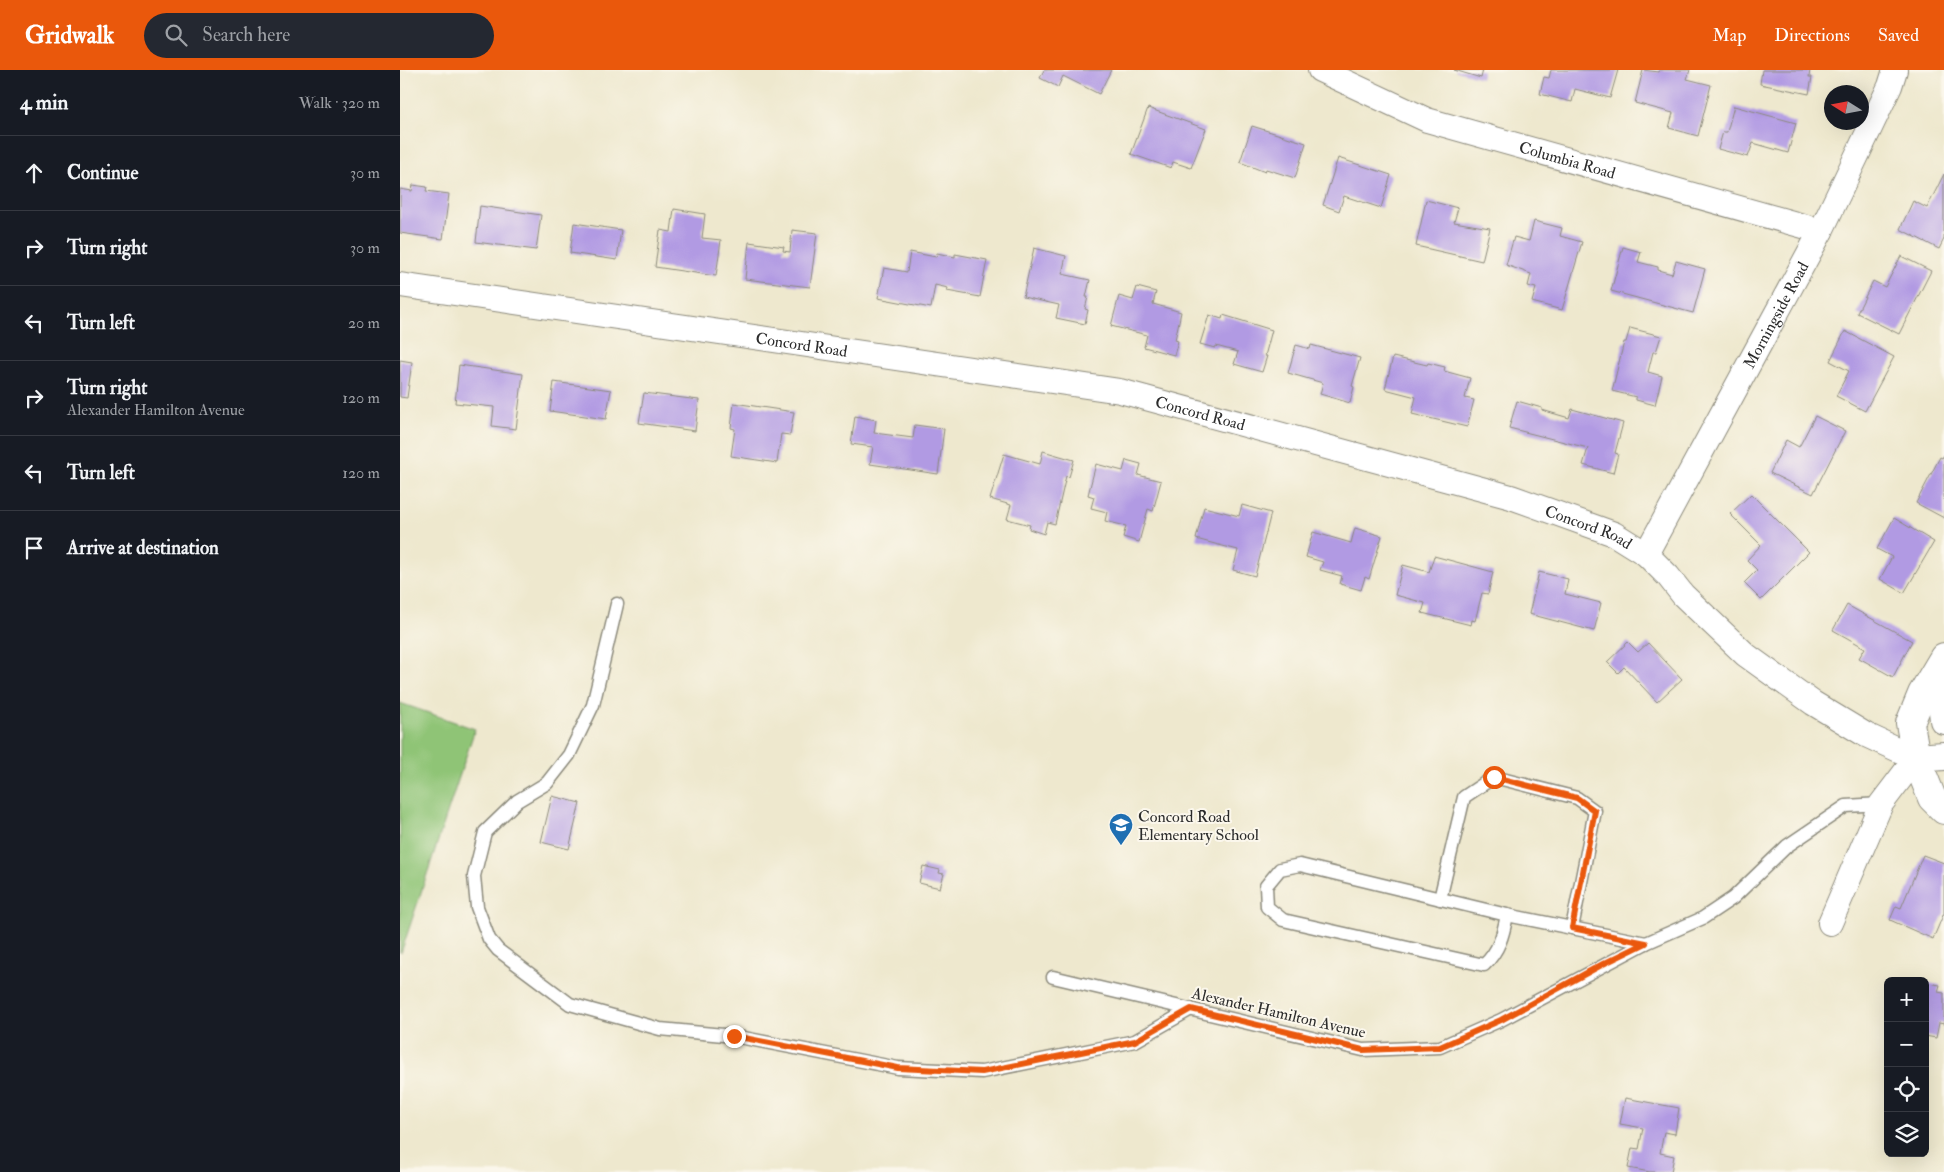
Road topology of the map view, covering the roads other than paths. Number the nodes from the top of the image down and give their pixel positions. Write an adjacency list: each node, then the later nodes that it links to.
1 (1320, 70): 3 (street, Columbia Road)
2 (1895, 70): 3 (street, Morningside Road)
3 (1821, 231): 5 (street, Morningside Road)
4 (400, 285): 5 (street, Concord Road)
5 (1646, 554): 10 (street, Concord Road)
6 (617, 604): 19 (lane)
7 (1944, 657): 8 (street); 10 (street)
8 (1944, 720)
9 (1944, 756): 10 (street)
10 (1916, 758): 11 (street); 12 (street)
11 (1881, 804): 15 (street); 17 (lane, Alexander Hamilton Avenue)
12 (1944, 810)
13 (1440, 899): 14 (lane); 14 (lane); 16 (lane)
14 (1507, 915): 16 (lane)
15 (1830, 923)
16 (1572, 928): 17 (lane)
17 (1646, 943): 19 (lane, Alexander Hamilton Avenue)
18 (1053, 977): 19 (lane, Alexander Hamilton Avenue)
19 (1191, 1009)

